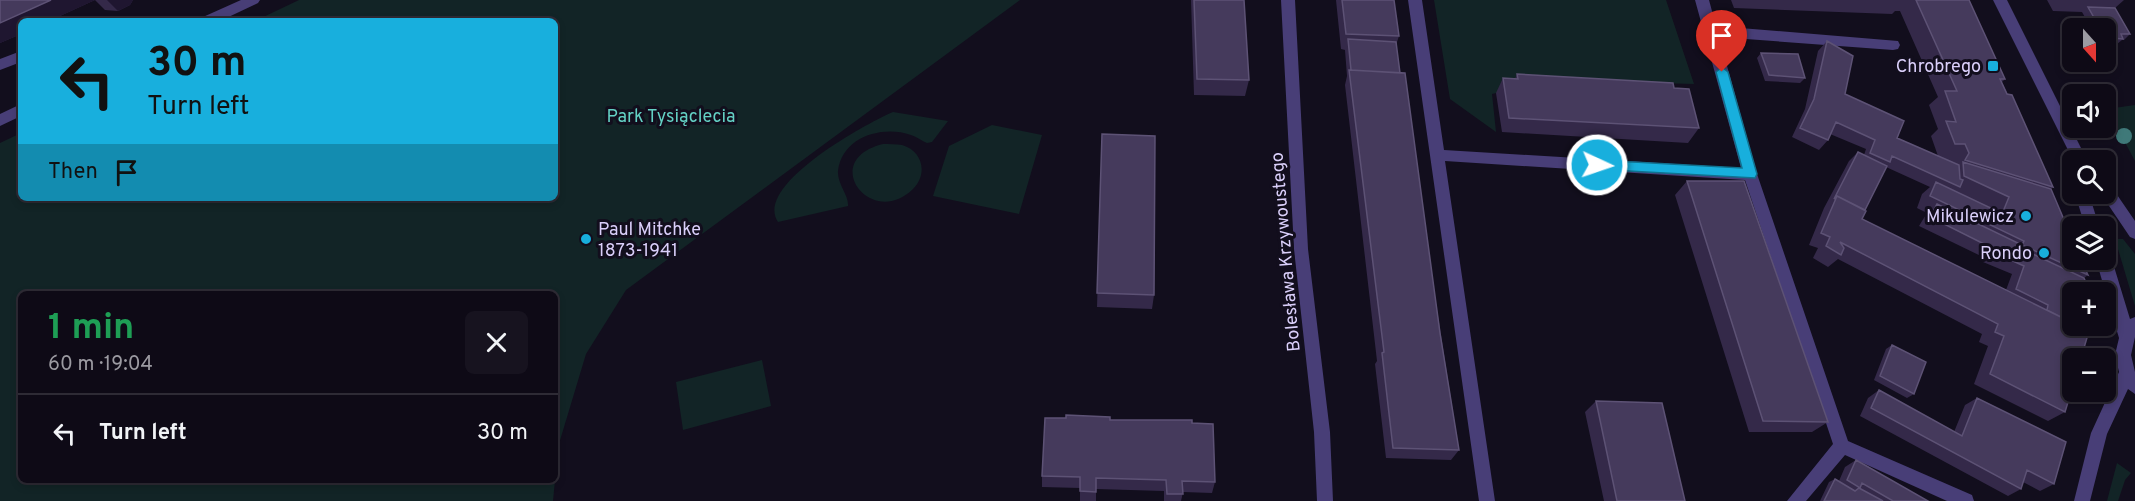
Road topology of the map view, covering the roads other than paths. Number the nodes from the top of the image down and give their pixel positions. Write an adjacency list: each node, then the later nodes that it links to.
1 (253, 0): 6 (street)
2 (1288, 0): 22 (street, Bolesława Krzywoustego)
3 (1415, 0): 14 (street)
4 (1702, 0): 7 (street)
5 (2000, 0): 13 (street)
6 (214, 18)
7 (1710, 31): 8 (street); 15 (street)
8 (1893, 45)
9 (18, 57): 10 (street)
10 (0, 65)
11 (18, 111): 12 (street)
12 (0, 120)
13 (2074, 150)
14 (1436, 155): 15 (street); 23 (street)
15 (1750, 174): 21 (street)
16 (2115, 204): 17 (street)
17 (2135, 233)
18 (2107, 270): 19 (street)
19 (2130, 330): 20 (street)
20 (2131, 380): 26 (street)
21 (1842, 446): 24 (street); 25 (street)
22 (1325, 501)
23 (1487, 501)
24 (1795, 501)
25 (1966, 501)
26 (2082, 501)

